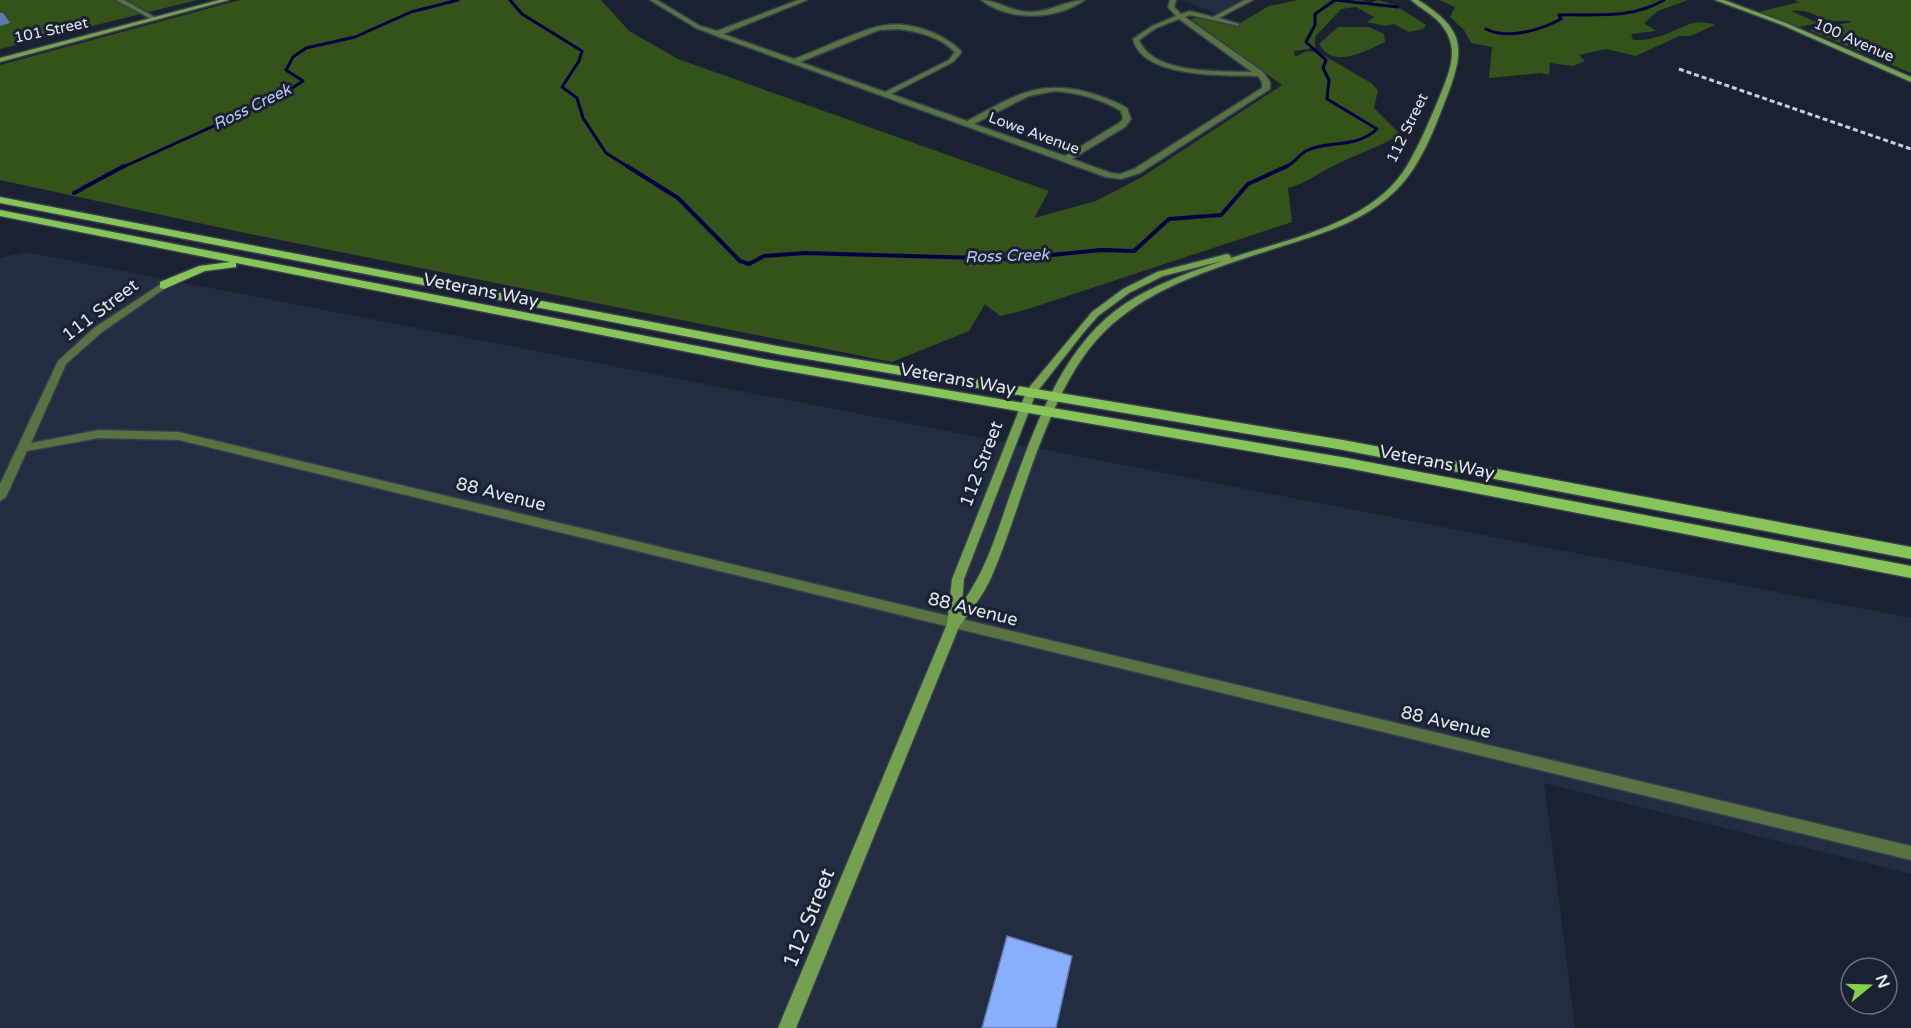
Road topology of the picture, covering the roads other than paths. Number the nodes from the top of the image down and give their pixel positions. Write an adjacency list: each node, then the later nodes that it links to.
1 (119, 0): 14 (street)
2 (226, 0): 14 (main road, 101 Street)
3 (669, 0): 11 (street)
4 (804, 0): 17 (street)
5 (984, 0): 6 (street)
6 (1083, 0)
7 (1173, 0): 12 (street)
8 (1250, 0): 13 (street)
9 (1414, 0): 29 (main road, 112 Street)
10 (1718, 0): 22 (main road, 100 Avenue)
11 (655, 2): 17 (street, Lowe Avenue)
12 (1179, 16): 13 (street); 21 (street); 21 (street)
13 (1215, 18): 15 (street)
14 (155, 19): 16 (main road, 101 Street)
15 (1237, 25)
16 (107, 32): 18 (main road, 101 Street); 19 (main road, 101 Street)
17 (716, 34): 20 (street, Lowe Avenue)
18 (0, 55)
19 (0, 60)
20 (793, 62): 23 (street, Lowe Avenue); 23 (street)
21 (1261, 75): 25 (street, Lowe Avenue)
22 (1911, 80)
23 (886, 94): 24 (street, Lowe Avenue)
24 (968, 124): 25 (street, Lowe Avenue); 25 (street)
25 (1066, 159)
26 (0, 200): 28 (main road, Veterans Way)
27 (0, 213): 30 (main road, Veterans Way)
28 (240, 247): 30 (main road); 33 (main road, Veterans Way)
29 (1271, 247): 33 (main road, 112 Street); 34 (main road, 112 Street)
30 (209, 255): 31 (main road, Veterans Way); 32 (main road)
31 (260, 265): 32 (main road); 35 (main road, Veterans Way)
32 (164, 285): 37 (street, 111 Street)
33 (1031, 392): 34 (main road, Veterans Way); 35 (main road, 112 Street)
34 (1055, 396): 36 (main road, 112 Street); 39 (main road, Veterans Way)
35 (1024, 408): 36 (main road, Veterans Way); 41 (main road, 112 Street)
36 (1048, 413): 40 (main road, Veterans Way); 41 (main road, 112 Street)
37 (24, 448): 38 (street, 111 Street); 41 (street, 88 Avenue)
38 (0, 497)
39 (1911, 553)
40 (1911, 572)
41 (953, 625): 42 (street, 88 Avenue); 43 (main road, 112 Street)
42 (1911, 854)
43 (787, 1028)

